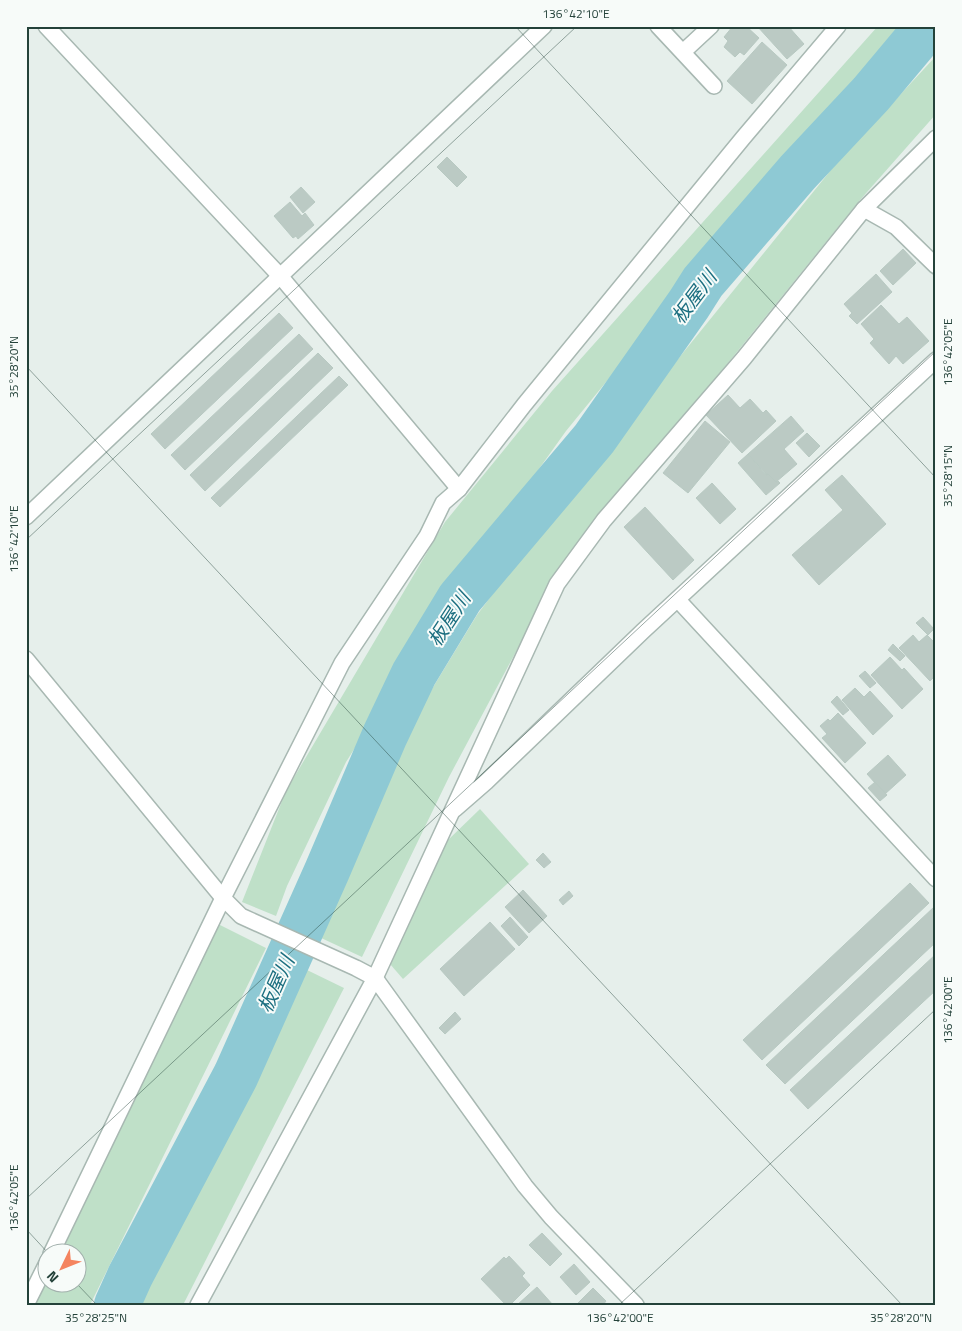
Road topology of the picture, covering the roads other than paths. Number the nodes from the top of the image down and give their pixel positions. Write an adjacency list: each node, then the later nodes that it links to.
1 (46, 26): 11 (street)
2 (544, 26): 11 (street)
3 (658, 26): 6 (street)
4 (711, 26): 6 (street)
5 (838, 26): 13 (street)
6 (682, 52): 7 (street)
7 (714, 86)
8 (936, 138): 9 (street)
9 (864, 209): 10 (street); 17 (street)
10 (936, 266)
11 (281, 277): 13 (street); 14 (street)
12 (936, 360): 15 (street)
13 (459, 489): 19 (street)
14 (26, 517)
15 (678, 600): 17 (street); 18 (street)
16 (26, 659): 19 (street)
17 (450, 814): 20 (street)
18 (936, 879)
19 (223, 898): 20 (street); 21 (street)
20 (374, 978): 24 (street); 25 (street)
21 (56, 1244)
22 (38, 1281): 23 (street)
23 (26, 1305)
24 (198, 1305)
25 (636, 1305)

